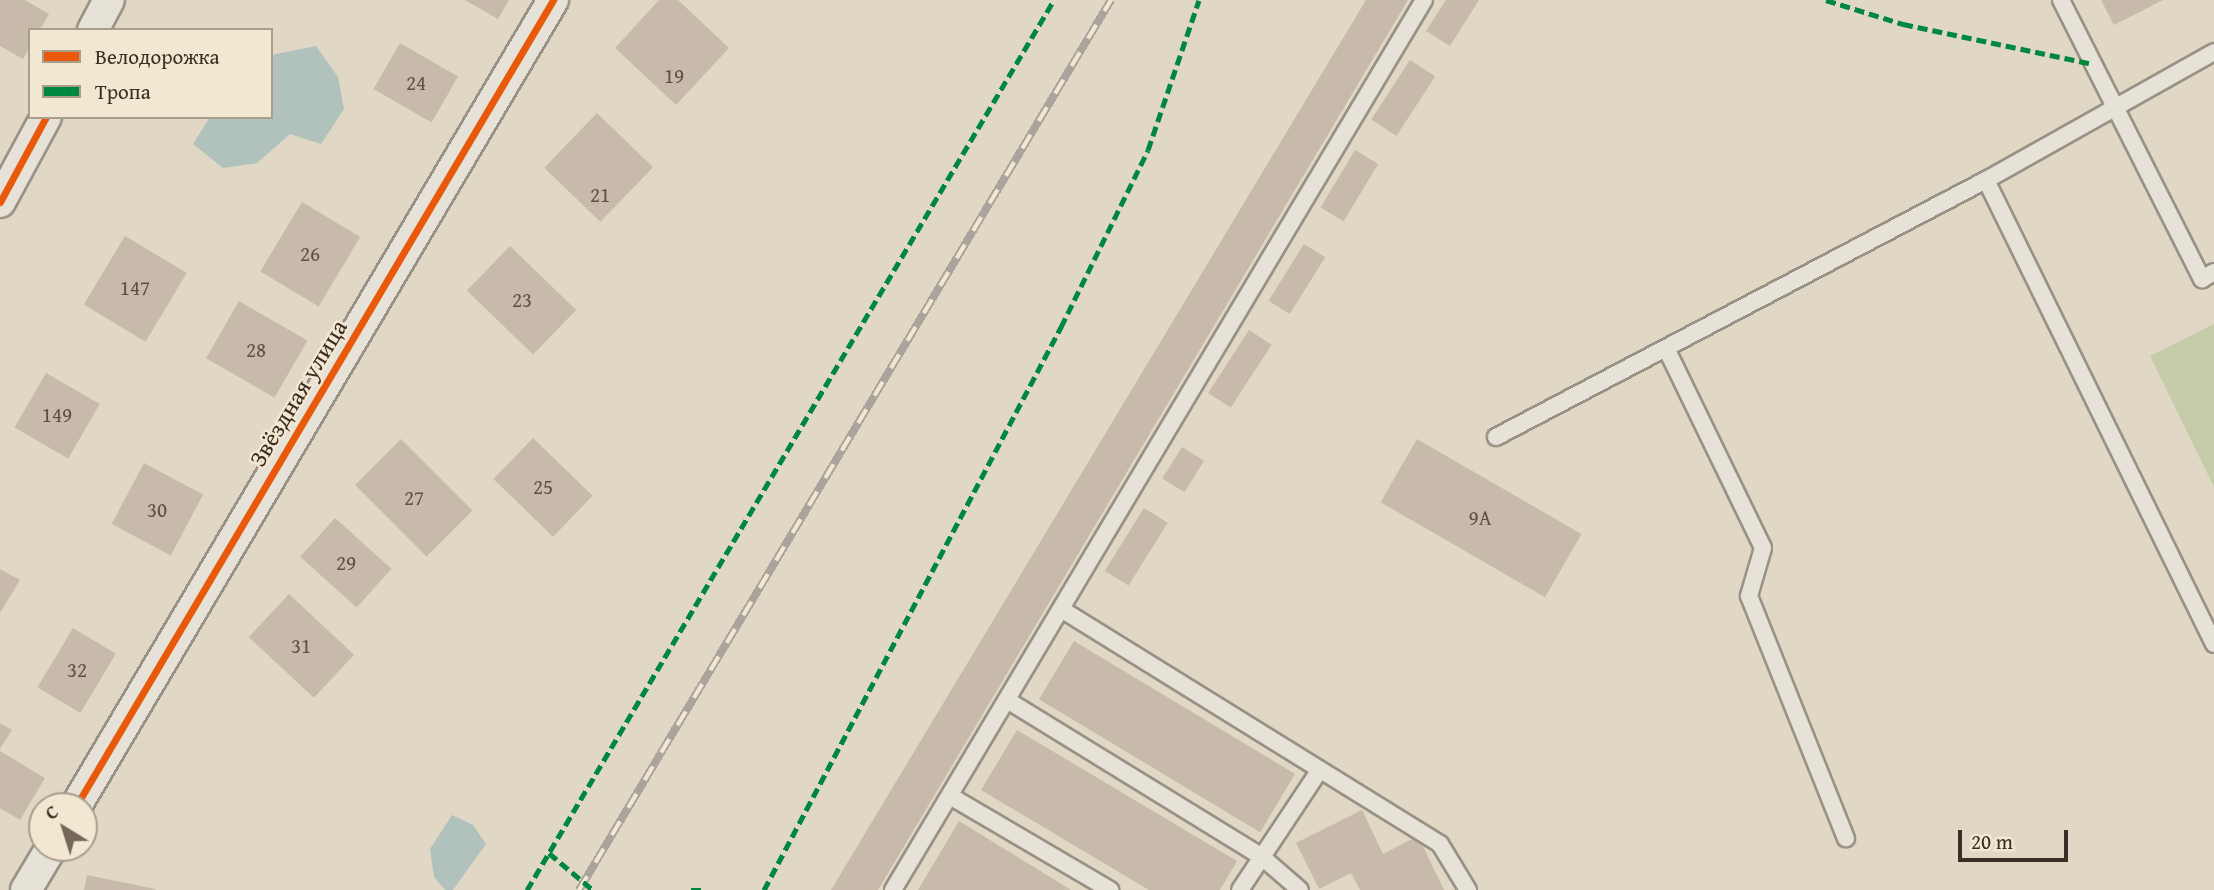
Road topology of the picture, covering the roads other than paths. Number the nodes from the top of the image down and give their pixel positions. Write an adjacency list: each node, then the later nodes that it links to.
1 (109, 0): 5 (street)
2 (553, 0): 18 (street, Звёздная улица)
3 (1424, 0): 14 (lane)
4 (2061, 0): 7 (lane)
5 (94, 28)
6 (2214, 52): 7 (lane)
7 (2114, 108): 9 (lane); 11 (lane)
8 (45, 119): 10 (street)
9 (1986, 180): 12 (lane); 15 (lane)
10 (0, 202)
11 (2214, 272)
12 (1667, 348): 13 (lane); 20 (lane)
13 (1496, 437)
14 (1061, 609): 16 (lane); 17 (lane)
15 (2214, 643)
16 (1007, 700): 19 (lane); 21 (lane)
17 (1319, 771): 21 (lane); 28 (lane)
18 (84, 792)
19 (950, 796): 24 (lane); 25 (lane)
20 (1846, 838)
21 (1262, 856): 26 (lane); 27 (lane)
22 (43, 862): 23 (street)
23 (26, 890)
24 (893, 890)
25 (1110, 890)
26 (1240, 890)
27 (1300, 890)
28 (1468, 890)

